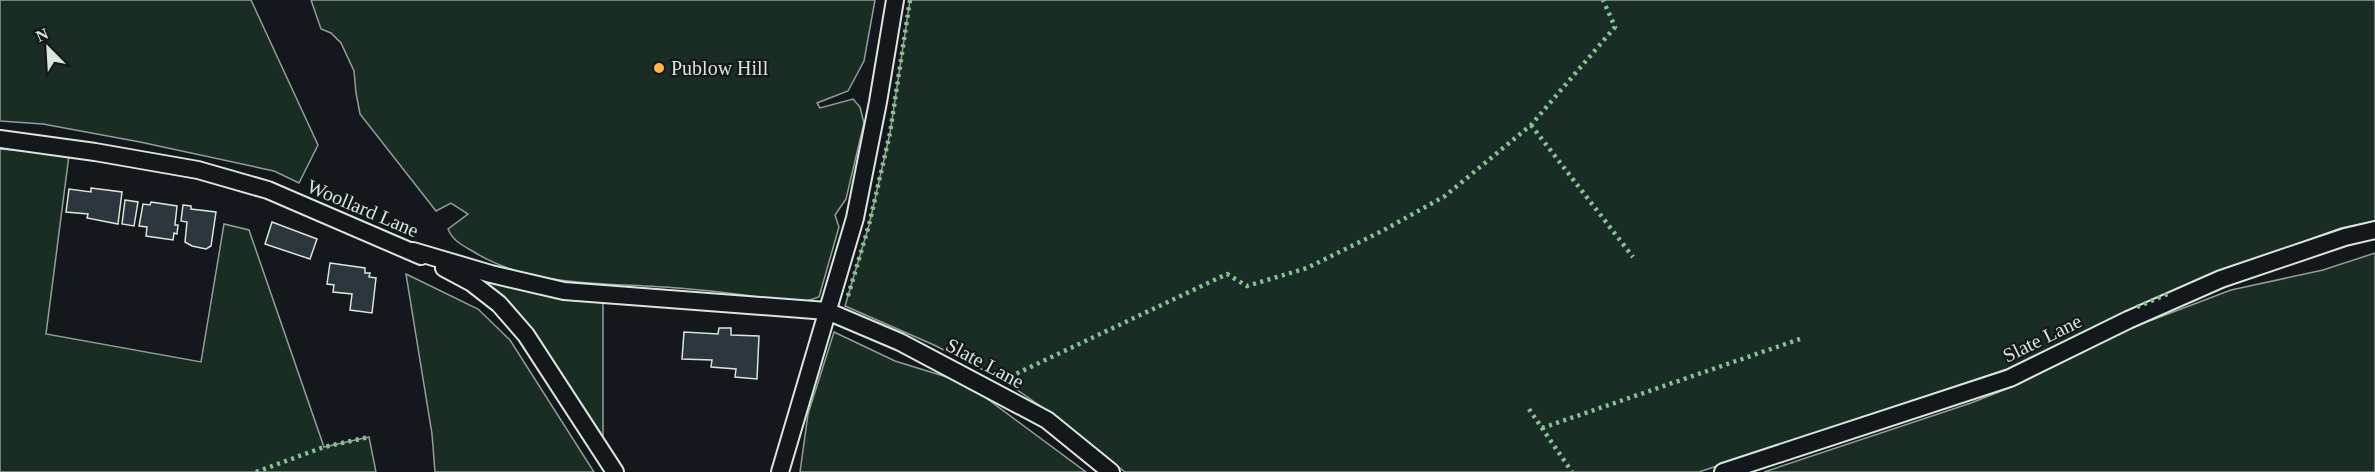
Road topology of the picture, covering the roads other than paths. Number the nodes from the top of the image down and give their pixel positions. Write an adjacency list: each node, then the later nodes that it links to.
1 (895, 0): 5 (street)
2 (0, 139): 4 (street, Woollard Lane)
3 (2375, 230): 9 (street, Slate Lane)
4 (413, 251): 5 (street, Slate Lane); 6 (street, Woollard Lane)
5 (827, 311): 7 (street); 8 (street, Slate Lane)
6 (615, 472)
7 (780, 472)
8 (1111, 472)
9 (1723, 472)

